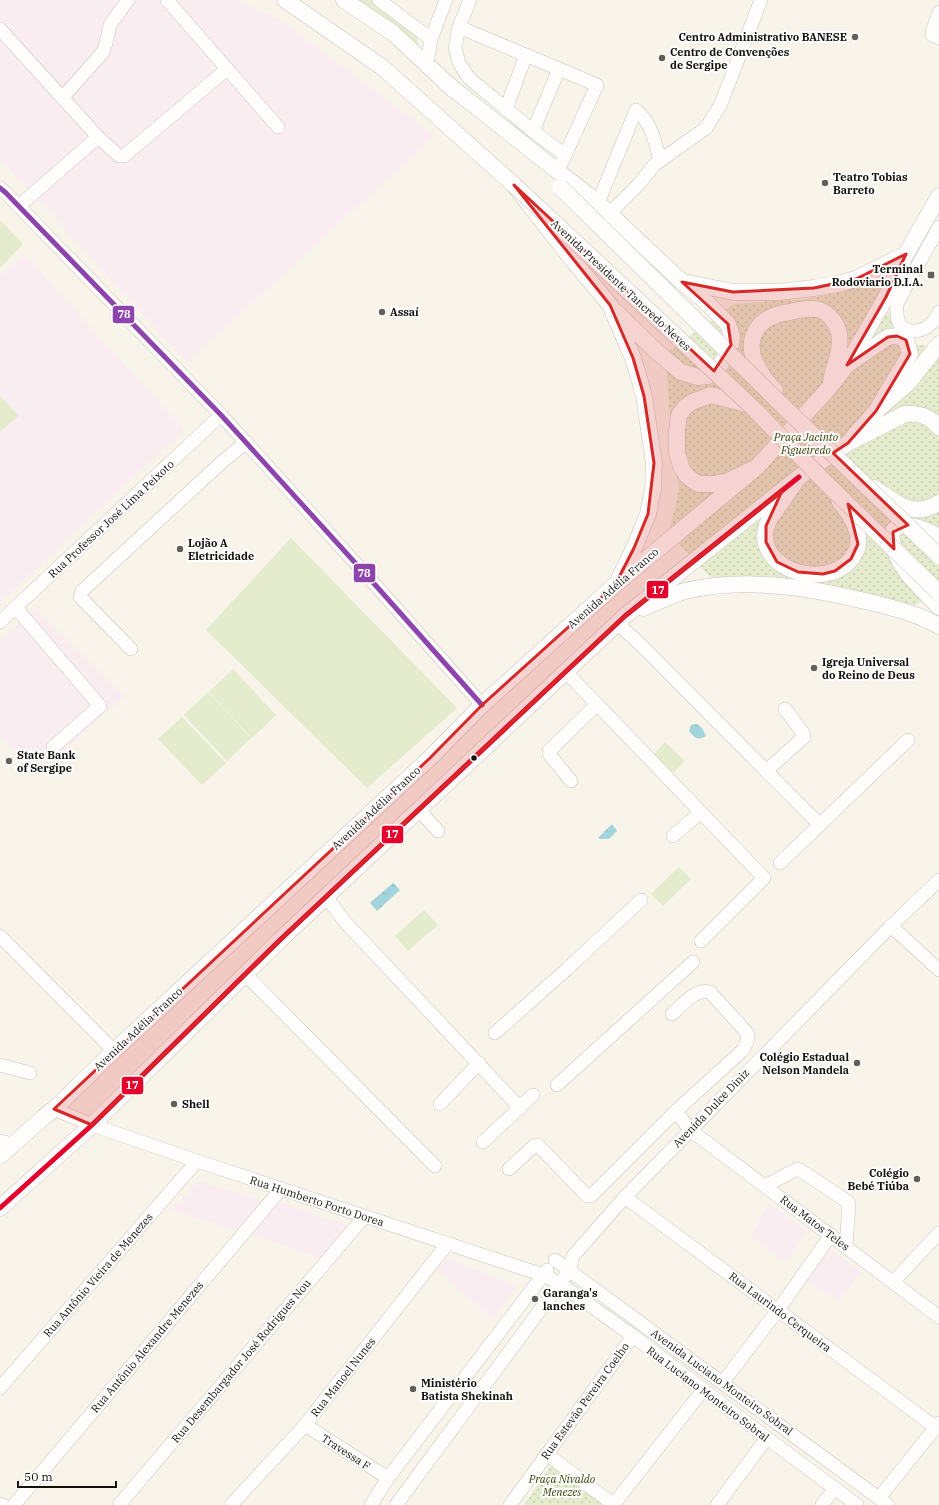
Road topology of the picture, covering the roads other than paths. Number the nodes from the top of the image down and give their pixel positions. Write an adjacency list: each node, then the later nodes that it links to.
1 (128, 0): 19 (street)
2 (167, 0): 16 (street)
3 (285, 0): 27 (main road, Avenida Presidente Tancredo Neves)
4 (344, 0): 15 (main road)
5 (378, 0): 13 (street)
6 (446, 0): 13 (street)
7 (470, 0): 10 (street)
8 (762, 0): 25 (street)
9 (939, 12): 12 (street)
10 (459, 27): 14 (street); 20 (street)
11 (0, 29): 19 (street)
12 (939, 38)
13 (431, 39): 15 (street)
14 (526, 55): 17 (street); 20 (street)
15 (427, 64): 18 (main road)
16 (227, 69): 21 (street); 23 (street)
17 (559, 69): 22 (street); 24 (street)
18 (446, 83): 26 (main road); 43 (main road, bridge)
19 (63, 98): 23 (street)
20 (506, 109): 22 (street)
21 (278, 127)
22 (533, 131): 24 (street)
23 (98, 137): 31 (street)
24 (565, 155): 26 (street)
25 (660, 160): 30 (street); 32 (street)
26 (558, 171): 30 (main road)
27 (514, 185): 36 (main road); 42 (main road, Avenida Presidente Tancredo Neves, bridge)
28 (0, 188): 31 (street)
29 (939, 196): 34 (main road)
30 (598, 203): 32 (main road)
31 (19, 206): 45 (street)
32 (609, 214): 35 (main road)
33 (939, 227): 38 (street)
34 (906, 254): 35 (main road); 40 (main road)
35 (682, 282): 36 (main road)
36 (610, 305): 56 (main road)
37 (939, 312): 38 (street)
38 (904, 336): 40 (main road); 44 (main road)
39 (939, 344): 44 (main road)
40 (847, 365): 41 (main road, Avenida Adélia Franco)
41 (829, 388): 43 (main road); 49 (main road, Avenida Adélia Franco)
42 (750, 405): 49 (main road); 52 (main road, Avenida Presidente Tancredo Neves, bridge)
43 (787, 410): 51 (main road, bridge)
44 (876, 411): 48 (main road)
45 (221, 415): 47 (street); 59 (street, Rua Professor José Lima Peixoto)
46 (939, 426): 48 (main road)
47 (246, 442): 63 (street); 66 (street)
48 (848, 443): 50 (main road)
49 (756, 467): 56 (main road, Avenida Adélia Franco)
50 (799, 477): 52 (main road, bridge); 60 (main road)
51 (863, 482): 53 (main road, bridge); 55 (main road, bridge)
52 (826, 483): 57 (main road, Avenida Presidente Tancredo Neves, bridge)
53 (939, 503)
54 (939, 538): 58 (main road)
55 (939, 556)
56 (615, 585): 66 (main road, Avenida Adélia Franco)
57 (939, 593)
58 (939, 607)
59 (16, 608): 61 (street, Rua Professor José Lima Peixoto); 69 (street)
60 (621, 619): 62 (main road); 64 (main road); 70 (street)
61 (0, 622)
62 (939, 626)
63 (131, 649)
64 (566, 672): 65 (street); 72 (main road)
65 (597, 704): 71 (street); 73 (street)
66 (482, 705): 89 (main road, Avenida Adélia Franco)
67 (784, 709): 70 (street)
68 (908, 740): 74 (street)
69 (54, 747)
70 (766, 772): 74 (street)
71 (571, 781)
72 (419, 810): 75 (street); 79 (main road)
73 (701, 812): 76 (street); 83 (street)
74 (820, 825): 77 (street)
75 (438, 831)
76 (673, 836)
77 (780, 863)
78 (939, 880): 81 (street, Avenida Dulce Diniz)
79 (326, 897): 86 (main road); 90 (street)
80 (641, 900): 88 (street)
81 (891, 926): 85 (street); 100 (street, Avenida Dulce Diniz)
82 (0, 936): 89 (street)
83 (701, 941)
84 (693, 962): 93 (street)
85 (939, 970)
86 (245, 974): 99 (main road); 105 (street)
87 (672, 1014): 98 (street)
88 (495, 1033)
89 (114, 1051): 97 (main road, Avenida Adélia Franco)
90 (479, 1063): 95 (street); 96 (street)
91 (0, 1065): 92 (street)
92 (30, 1073)
93 (557, 1085)
94 (533, 1094): 96 (street)
95 (440, 1104)
96 (520, 1108): 101 (street)
97 (54, 1109): 99 (street, Rua Humberto Porto Dorea); 102 (main road, Avenida Adélia Franco)
98 (676, 1111): 100 (street, Rua Matos Teles); 106 (street)
99 (92, 1125): 104 (street, Rua Humberto Porto Dorea); 110 (main road)
100 (690, 1130): 107 (street, Rua Matos Teles); 109 (street, Avenida Dulce Diniz)
101 (483, 1142)
102 (6, 1143): 103 (main road, Avenida Adélia Franco)
103 (0, 1156)
104 (197, 1161): 108 (street, Rua Humberto Porto Dorea); 126 (street, Rua Antônio Vieira de Menezes)
105 (435, 1166)
106 (509, 1169)
107 (765, 1186): 113 (street, Rua Matos Teles); 115 (street)
108 (281, 1189): 111 (street, Rua Humberto Porto Dorea); 137 (street, Rua Antônio Alexandre Menezes)
109 (625, 1197): 116 (street, Avenida Dulce Diniz); 122 (street, Rua Laurindo Cerqueira)
110 (0, 1208)
111 (364, 1217): 114 (street, Rua Humberto Porto Dorea); 138 (street, Rua Desembargador José Rodrigues Nou)
112 (939, 1233): 120 (street)
113 (831, 1235): 115 (street, Rua Matos Teles); 122 (street)
114 (448, 1243): 119 (street, Rua Humberto Porto Dorea); 128 (street, Rua Manoel Nunes)
115 (846, 1247): 120 (street, Rua Matos Teles)
116 (573, 1256): 117 (street); 118 (street, Avenida Dulce Diniz)
117 (555, 1260): 118 (street, Avenida Luciano Monteiro Sobral); 119 (street)
118 (569, 1270): 121 (street, Avenida Dulce Diniz); 125 (street, Avenida Luciano Monteiro Sobral)
119 (543, 1275): 121 (street, Rua Humberto Porto Dorea); 132 (street)
120 (893, 1282): 123 (street, Rua Matos Teles)
121 (559, 1283): 124 (street, Rua Luciano Monteiro Sobral); 141 (street, Avenida Dulce Diniz)
122 (778, 1310): 125 (street); 129 (street, Rua Laurindo Cerqueira)
123 (939, 1317)
124 (633, 1336): 127 (street, Rua Luciano Monteiro Sobral); 131 (street, Rua Estevão Pereira Coelho)
125 (722, 1382): 134 (street, Avenida Luciano Monteiro Sobral)
126 (0, 1388)
127 (703, 1390): 130 (street, Rua Luciano Monteiro Sobral); 143 (street)
128 (305, 1425): 132 (street, Travessa F); 139 (street, Rua Manoel Nunes)
129 (937, 1425): 134 (street)
130 (767, 1438): 133 (street, Rua Luciano Monteiro Sobral); 144 (street)
131 (547, 1454): 142 (street, Rua Estevão Pereira Coelho); 143 (street)
132 (388, 1478): 140 (street)
133 (834, 1488): 145 (street); 146 (street, Rua Luciano Monteiro Sobral)
134 (884, 1502)
135 (0, 1504): 136 (street)
136 (3, 1505)
137 (14, 1505)
138 (119, 1505)
139 (232, 1505)
140 (371, 1505)
141 (396, 1505)
142 (510, 1505)
143 (614, 1505)
144 (717, 1505)
145 (822, 1505)
146 (857, 1505)

